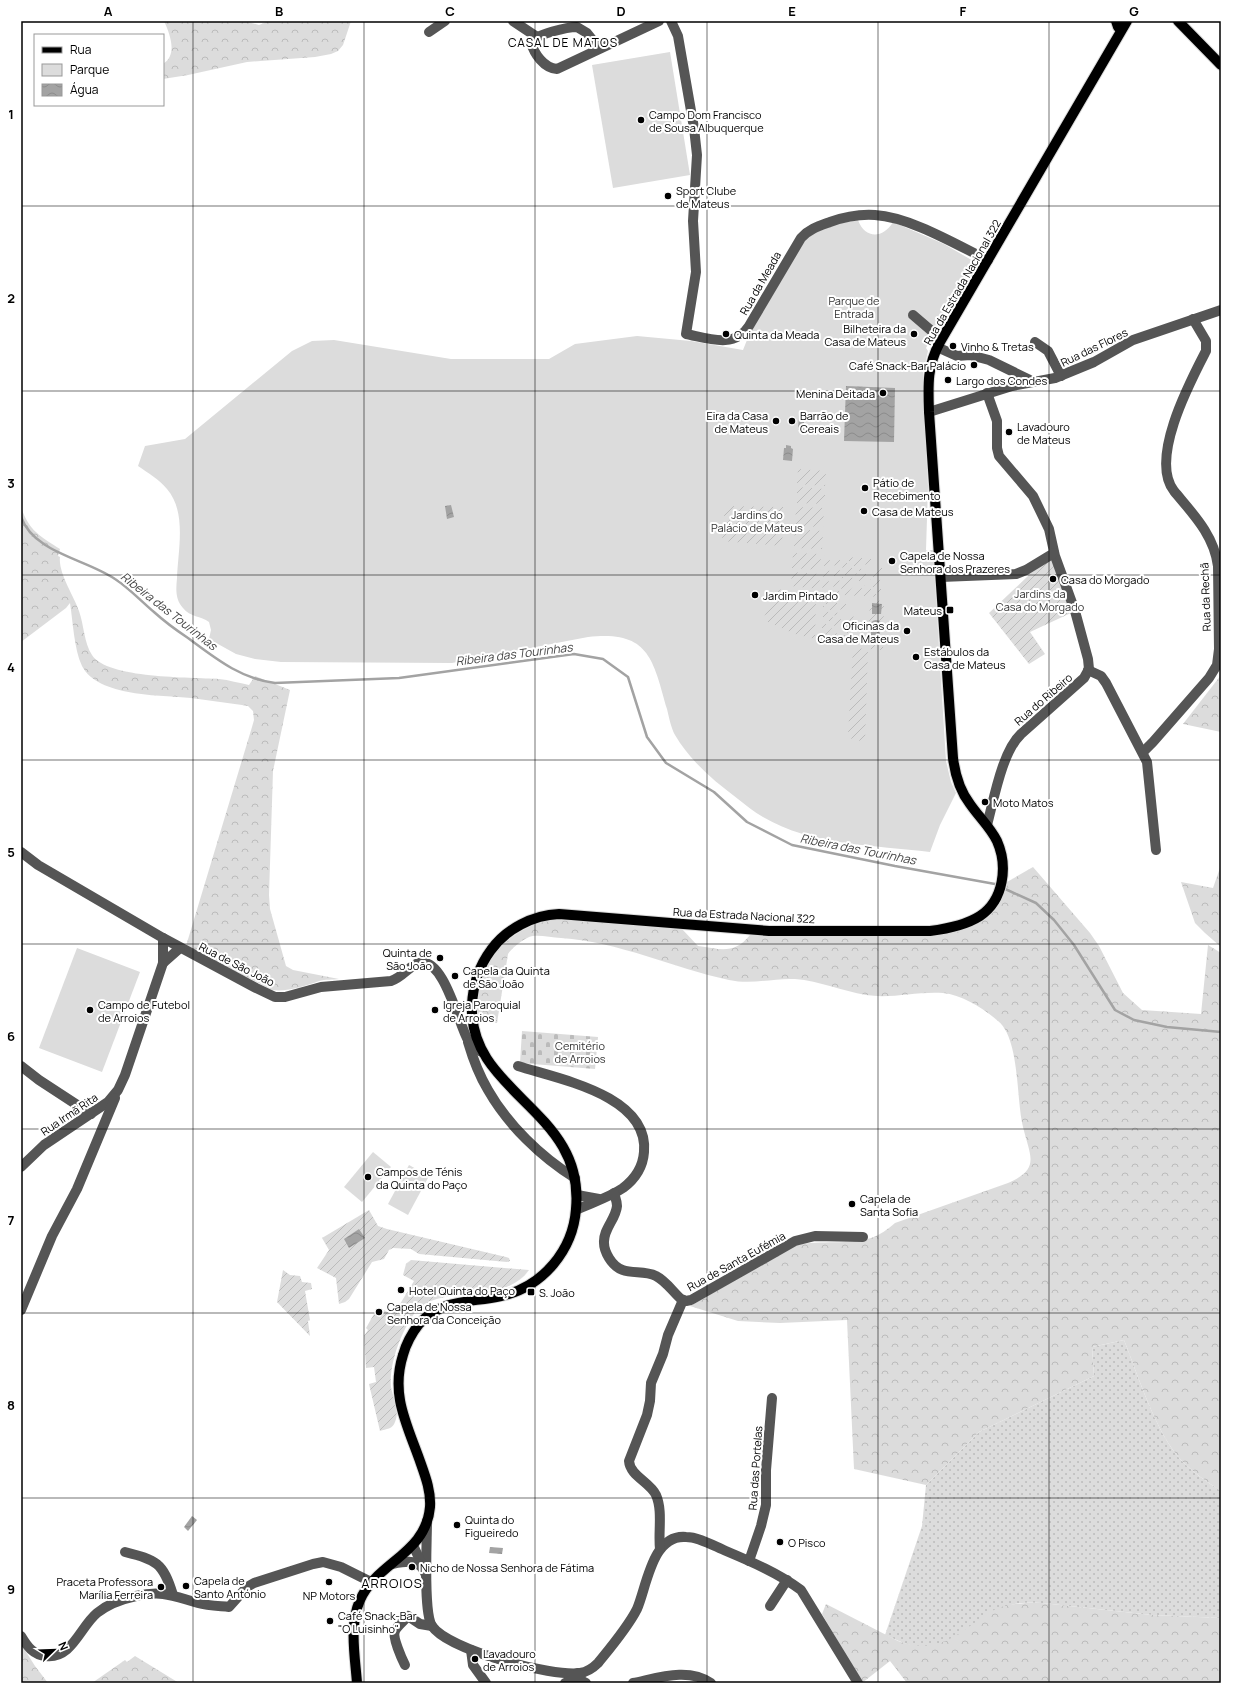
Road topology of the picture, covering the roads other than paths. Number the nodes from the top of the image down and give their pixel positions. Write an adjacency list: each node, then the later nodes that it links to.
1 (445, 21): 8 (street)
2 (513, 21): 9 (street)
3 (659, 21): 10 (street)
4 (671, 21): 13 (street, Rua da Meada)
5 (1127, 21): 11 (main road)
6 (1178, 21): 12 (main road)
7 (1118, 23): 11 (main road)
8 (429, 32)
9 (537, 37): 10 (street); 10 (street)
10 (599, 48)
11 (1109, 54): 13 (main road, Rua da Estrada Nacional 322)
12 (1221, 65)
13 (988, 260): 18 (main road, Rua da Estrada Nacional 322)
14 (1221, 310): 16 (street, Rua das Flores)
15 (913, 315): 18 (street)
16 (1193, 319): 19 (street, Rua das Flores); 26 (street, Rua da Rechã)
17 (1034, 342): 19 (street)
18 (939, 343): 20 (street); 22 (main road, Rua da Estrada Nacional 322)
19 (1061, 376): 20 (street, Rua das Flores)
20 (1034, 382): 21 (street, Rua das Flores)
21 (987, 393): 22 (street, Rua das Flores); 23 (street)
22 (929, 412): 24 (main road, Rua da Estrada Nacional 322)
23 (1054, 554): 24 (street); 25 (street)
24 (941, 577): 27 (main road, Rua da Estrada Nacional 322)
25 (1088, 670): 26 (street); 27 (street, Rua do Ribeiro)
26 (1143, 752): 28 (street)
27 (987, 825): 34 (main road, Rua da Estrada Nacional 322)
28 (1156, 850)
29 (21, 852): 30 (street, Rua de São João)
30 (163, 938): 31 (street, Rua de São João); 32 (street)
31 (180, 948): 32 (street); 33 (street, Rua de São João)
32 (163, 963): 37 (street, Rua Irmã Rita)
33 (466, 1035): 34 (street, Rua de São João); 40 (street)
34 (482, 1052): 40 (main road, Rua da Estrada Nacional 322)
35 (518, 1066): 41 (street)
36 (22, 1068): 38 (street)
37 (118, 1090): 38 (street, Rua Irmã Rita); 47 (street)
38 (91, 1114): 39 (street, Rua Irmã Rita)
39 (21, 1167)
40 (575, 1178): 42 (main road, Rua da Estrada Nacional 322)
41 (614, 1193): 43 (street); 46 (street, Rua de Santa Eufémia)
42 (577, 1195): 43 (street); 44 (main road, Rua da Estrada Nacional 322)
43 (599, 1199): 44 (street)
44 (576, 1210): 49 (main road, Rua da Estrada Nacional 322)
45 (863, 1237): 46 (street, Rua de Santa Eufémia)
46 (683, 1300): 51 (street)
47 (21, 1310)
48 (772, 1398): 54 (street, Rua das Portelas)
49 (427, 1521): 50 (main road, Rua da Estrada Nacional 322); 53 (street)
50 (413, 1545): 53 (street); 55 (main road, Rua da Estrada Nacional 322); 56 (street)
51 (660, 1549): 54 (street); 65 (street)
52 (125, 1552): 59 (street)
53 (427, 1560): 56 (street)
54 (749, 1561): 57 (street)
55 (392, 1564): 56 (street); 58 (main road, Rua da Estrada Nacional 322)
56 (426, 1576): 61 (street)
57 (787, 1580): 60 (street); 72 (street)
58 (371, 1582): 59 (street); 66 (main road, Rua da Estrada Nacional 322)
59 (173, 1595): 62 (street)
60 (770, 1606)
61 (432, 1626): 63 (street); 64 (street)
62 (21, 1636)
63 (470, 1650): 65 (street); 67 (street)
64 (406, 1665)
65 (578, 1673): 68 (street); 69 (street)
66 (357, 1683)
67 (486, 1683)
68 (565, 1683)
69 (586, 1683)
70 (632, 1683): 71 (street)
71 (711, 1683)
72 (858, 1683)

